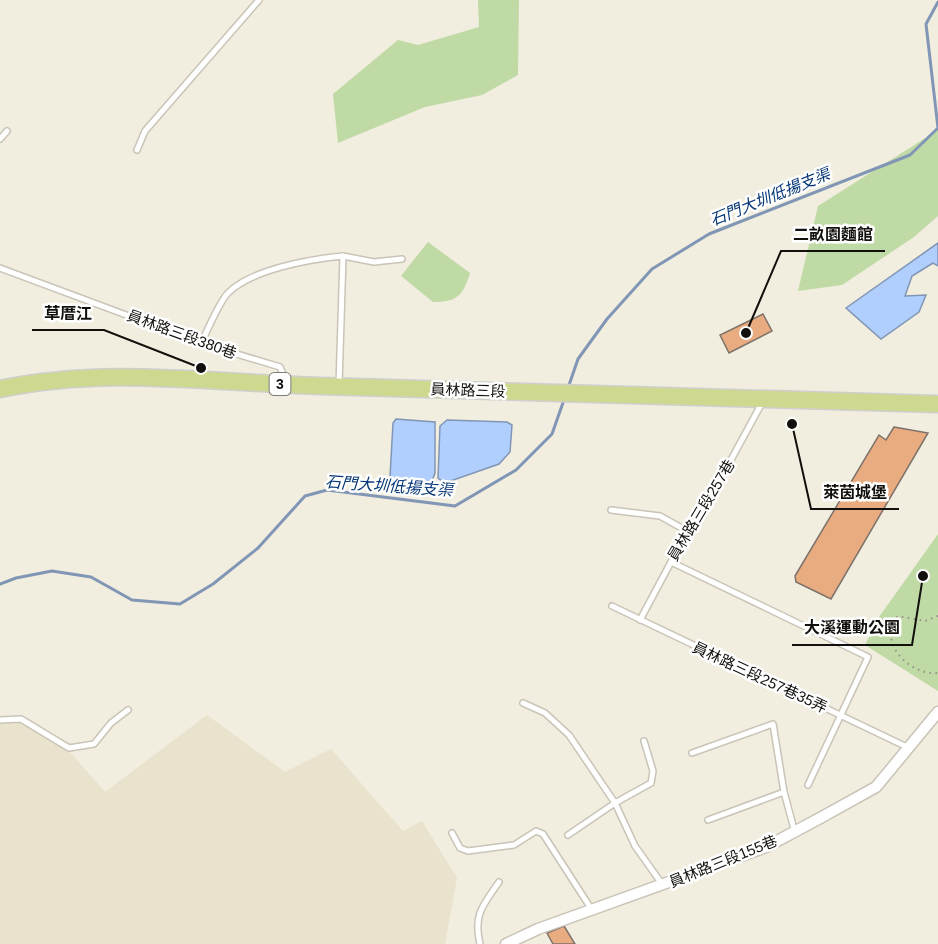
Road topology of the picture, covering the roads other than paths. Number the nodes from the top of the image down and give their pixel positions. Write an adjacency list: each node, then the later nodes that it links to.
1 (259, 0): 4 (lane)
2 (8, 131): 3 (lane)
3 (0, 140)
4 (137, 150)
5 (343, 256): 6 (lane); 8 (lane); 10 (lane)
6 (402, 259)
7 (0, 268): 8 (lane, 員林路三段380巷)
8 (201, 342): 9 (lane, 員林路三段380巷)
9 (288, 385): 10 (main road, 員林路三段 / 3); 11 (main road, 員林路三段 / 3)
10 (339, 386): 12 (main road, 員林路三段 / 3)
11 (0, 389)
12 (764, 400): 13 (main road, 員林路三段 / 3); 15 (lane, 員林路三段257巷)
13 (938, 404)
14 (611, 510): 15 (lane)
15 (687, 531): 16 (lane, 員林路三段257巷)
16 (670, 562): 18 (lane, 員林路三段257巷); 22 (lane)
17 (612, 606): 18 (lane, 員林路三段257巷35弄)
18 (640, 620): 22 (lane, 員林路三段257巷35弄)
19 (523, 703): 29 (lane)
20 (128, 710): 23 (lane)
21 (938, 712): 25 (street, 員林路三段155巷)
22 (841, 716): 25 (lane, 員林路三段257巷35弄); 27 (lane)
23 (0, 720)
24 (644, 741): 29 (lane)
25 (909, 748): 32 (street, 員林路三段155巷)
26 (692, 753): 28 (lane)
27 (808, 785)
28 (784, 792): 30 (lane); 32 (lane)
29 (615, 802): 33 (lane); 35 (lane)
30 (708, 820)
31 (452, 833): 36 (lane)
32 (791, 833): 35 (street, 員林路三段155巷)
33 (568, 835)
34 (498, 882): 37 (lane)
35 (663, 885): 36 (street, 員林路三段155巷)
36 (591, 910): 38 (street, 員林路三段155巷)
37 (480, 944)
38 (506, 944)

